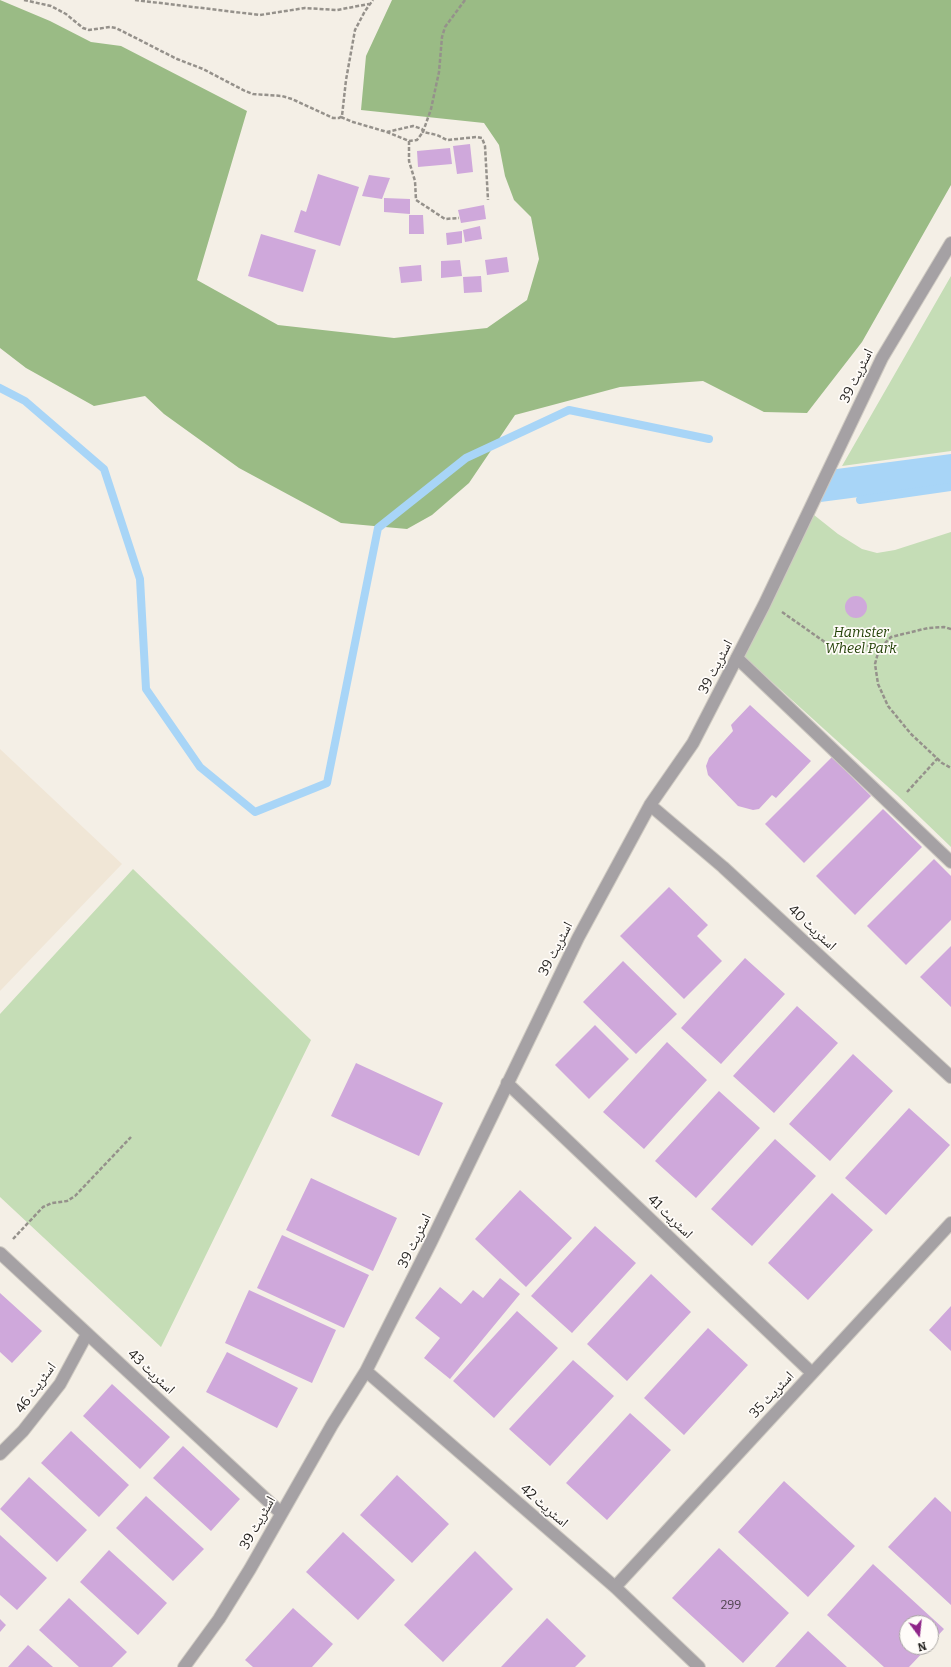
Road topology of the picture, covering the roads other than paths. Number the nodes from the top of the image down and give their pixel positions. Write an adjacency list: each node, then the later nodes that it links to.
1 (951, 243): 2 (street, اسٹریٹ 39)
2 (737, 658): 3 (street, اسٹریٹ 39); 4 (street)
3 (650, 805): 5 (street, اسٹریٹ 40); 6 (street, اسٹریٹ 39)
4 (951, 862)
5 (951, 1077)
6 (507, 1083): 10 (street, اسٹریٹ 39); 11 (street, اسٹریٹ 41)
7 (951, 1223): 11 (street, اسٹریٹ 35)
8 (0, 1253): 9 (street, اسٹریٹ 43)
9 (87, 1334): 12 (street, اسٹریٹ 46); 13 (street, اسٹریٹ 43)
10 (366, 1371): 13 (street, اسٹریٹ 39); 14 (street, اسٹریٹ 42)
11 (812, 1374): 14 (street, اسٹریٹ 35)
12 (0, 1454)
13 (281, 1513): 15 (street, اسٹریٹ 39)
14 (615, 1587): 16 (street, اسٹریٹ 42)
15 (184, 1667)
16 (699, 1667)

